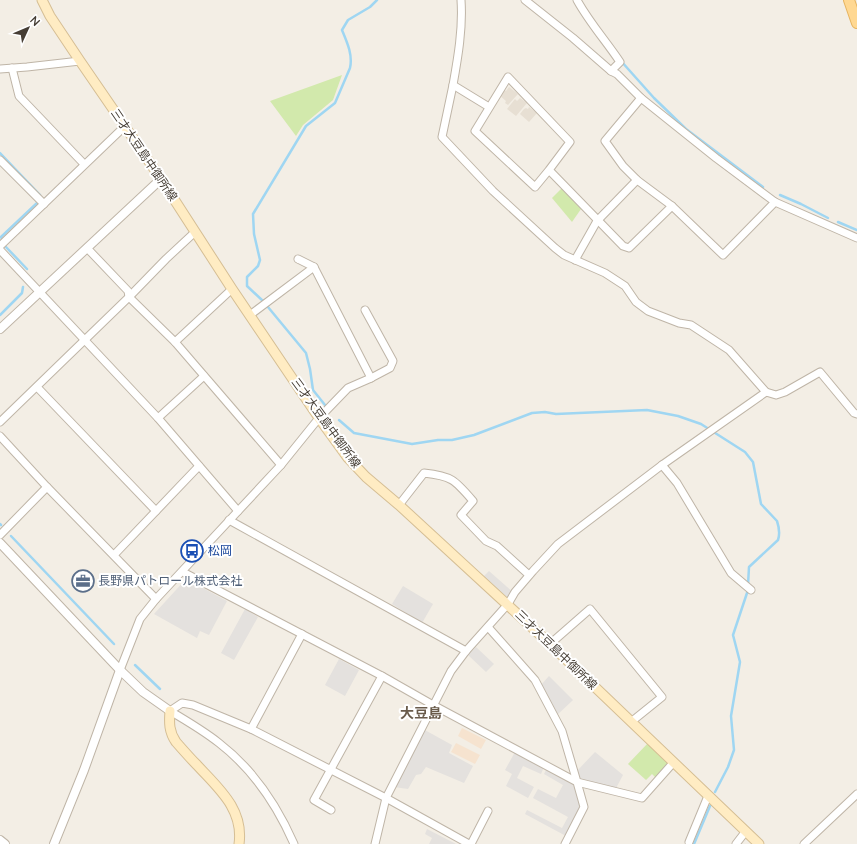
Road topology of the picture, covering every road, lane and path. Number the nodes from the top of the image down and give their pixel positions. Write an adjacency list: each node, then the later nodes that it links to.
1 (42, 0): 7 (main road, 三才大豆島中御所線)
2 (461, 0): 11 (street)
3 (525, 0): 10 (street)
4 (577, 0): 10 (street)
5 (849, 0): 6 (main road)
6 (857, 23)
7 (80, 61): 8 (street); 14 (main road, 三才大豆島中御所線)
8 (12, 68): 9 (street); 16 (street)
9 (0, 69)
10 (611, 71): 12 (street)
11 (453, 85): 13 (street); 30 (street)
12 (641, 98): 19 (street); 20 (street)
13 (489, 107): 17 (street); 17 (street)
14 (124, 127): 16 (street); 18 (main road, 三才大豆島中御所線)
15 (0, 160): 21 (street)
16 (84, 164): 21 (street)
17 (549, 170): 23 (street)
18 (161, 179): 24 (main road, 三才大豆島中御所線); 27 (street)
19 (637, 180): 22 (street); 23 (street)
20 (775, 202): 22 (street); 25 (street)
21 (44, 204): 26 (street)
22 (672, 206): 23 (street)
23 (597, 220): 30 (street)
24 (195, 232): 32 (main road, 三才大豆島中御所線); 34 (street)
25 (857, 238)
26 (0, 246)
27 (87, 248): 33 (street); 34 (street)
28 (0, 250): 33 (street)
29 (298, 259): 31 (street)
30 (575, 260): 43 (street)
31 (314, 267): 36 (street); 41 (street)
32 (232, 290): 36 (main road, 三才大豆島中御所線); 39 (street)
33 (39, 293): 37 (street); 38 (street)
34 (129, 297): 38 (street); 39 (street)
35 (365, 310): 41 (street)
36 (250, 315): 46 (main road, 三才大豆島中御所線)
37 (0, 329)
38 (84, 341): 42 (street); 45 (street)
39 (174, 342): 40 (street)
40 (204, 376): 45 (street); 49 (street)
41 (371, 378): 46 (street)
42 (37, 387): 47 (street); 54 (street)
43 (766, 392): 44 (street); 50 (street)
44 (857, 414)
45 (158, 418): 51 (street)
46 (319, 418): 49 (street); 53 (main road, 三才大豆島中御所線)
47 (0, 422)
48 (0, 436): 52 (street)
49 (281, 465): 55 (street)
50 (662, 465): 61 (street); 62 (street)
51 (199, 466): 54 (street); 55 (street)
52 (47, 487): 57 (street); 59 (street)
53 (399, 505): 61 (street); 64 (main road, 三才大豆島中御所線)
54 (156, 511): 59 (street)
55 (238, 511): 56 (street)
56 (229, 520): 60 (street); 68 (street)
57 (0, 535)
58 (0, 543): 69 (street)
59 (114, 555): 63 (street)
60 (183, 572): 63 (street); 66 (street)
61 (529, 576): 64 (street)
62 (748, 588)
63 (156, 599): 69 (street)
64 (508, 604): 65 (street); 67 (main road, 三才大豆島中御所線)
65 (488, 627): 68 (street); 77 (street)
66 (302, 634): 70 (street); 74 (street)
67 (550, 644): 73 (main road, 三才大豆島中御所線); 73 (street)
68 (466, 651): 71 (street)
69 (120, 670): 72 (street); 87 (street)
70 (382, 676): 71 (street); 76 (street)
71 (433, 705): 77 (street); 80 (street)
72 (170, 711): 74 (street); 88 (main road); 89 (street)
73 (631, 722): 75 (main road, 三才大豆島中御所線)
74 (251, 729): 76 (street)
75 (673, 763): 77 (street); 79 (main road, 三才大豆島中御所線)
76 (330, 769): 80 (street); 81 (street)
77 (577, 782): 92 (street)
78 (857, 794): 95 (street)
79 (708, 796): 83 (main road, 三才大豆島中御所線); 85 (street)
80 (386, 798): 90 (street); 91 (street)
81 (331, 810)
82 (488, 811): 91 (street)
83 (746, 831): 93 (street); 94 (main road, 三才大豆島中御所線)
84 (0, 840): 86 (street)
85 (689, 842)
86 (5, 844)
87 (54, 844)
88 (239, 844)
89 (294, 844)
90 (375, 844)
91 (470, 844)
92 (565, 844)
93 (736, 844)
94 (759, 844)
95 (804, 844)

